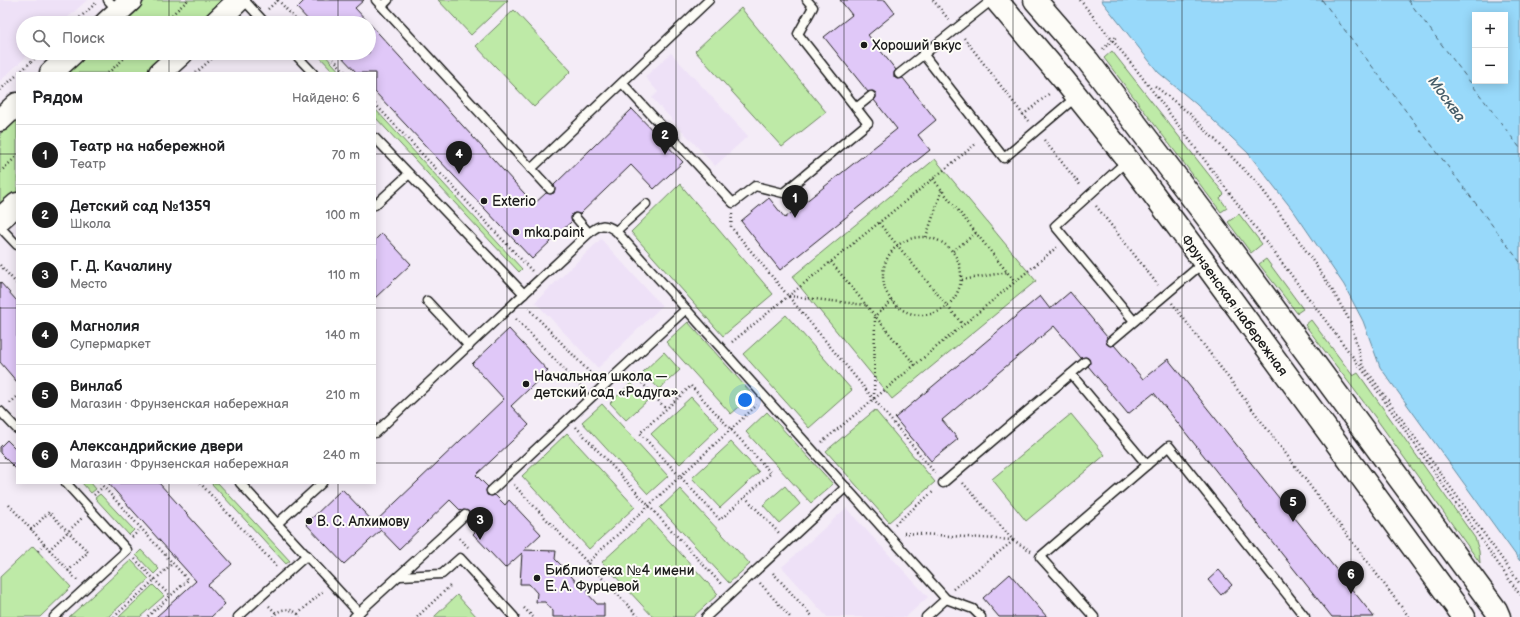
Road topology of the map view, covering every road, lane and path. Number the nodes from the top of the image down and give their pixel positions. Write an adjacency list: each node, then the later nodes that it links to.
1 (99, 0): 14 (path)
2 (188, 0): 15 (path)
3 (239, 0): 16 (main road)
4 (244, 0): 17 (lane)
5 (278, 0): 18 (path)
6 (388, 0): 13 (lane)
7 (709, 0): 39 (lane)
8 (808, 0): 47 (lane)
9 (992, 0): 22 (lane)
10 (996, 0): 44 (main road, Фрунзенская набережная)
11 (1035, 0): 177 (main road, Фрунзенская набережная)
12 (1080, 0): 20 (path)
13 (379, 3): 54 (lane)
14 (82, 16)
15 (171, 16)
16 (222, 16)
17 (259, 16)
18 (293, 16)
19 (1116, 37): 20 (path)
20 (1113, 40): 21 (path); 154 (path)
21 (1099, 52)
22 (923, 54): 37 (lane); 50 (lane)
23 (33, 60): 30 (path)
24 (65, 60): 31 (main road)
25 (122, 60): 32 (path)
26 (174, 60): 33 (main road)
27 (210, 60): 34 (path)
28 (301, 60): 35 (lane)
29 (334, 60): 36 (path)
30 (20, 72)
31 (52, 72)
32 (109, 72)
33 (161, 72)
34 (197, 72)
35 (312, 72)
36 (345, 72)
37 (899, 74)
38 (16, 76): 41 (path)
39 (622, 83): 54 (lane); 60 (lane)
40 (1155, 86): 152 (path)
41 (0, 90)
42 (1052, 91): 48 (path)
43 (871, 96): 47 (lane)
44 (1077, 96): 50 (lane); 53 (main road, Фрунзенская набережная)
45 (16, 105): 49 (main road)
46 (376, 105): 80 (path)
47 (856, 108): 60 (lane)
48 (1023, 115)
49 (0, 120)
50 (987, 135): 57 (path)
51 (376, 139): 56 (lane)
52 (16, 157): 55 (path)
53 (1128, 160): 72 (lane); 77 (main road, Фрунзенская набережная)
54 (531, 169): 58 (lane)
55 (0, 172)
56 (409, 174): 61 (lane); 84 (lane)
57 (933, 179): 59 (path); 66 (path)
58 (550, 189)
59 (942, 190): 70 (path); 71 (path)
60 (733, 203): 85 (path)
61 (376, 204)
62 (646, 204): 68 (lane)
63 (16, 205): 65 (main road)
64 (576, 218): 69 (lane)
65 (0, 219)
66 (879, 223): 74 (path); 76 (path)
67 (0, 227): 73 (lane)
68 (616, 231): 69 (lane); 90 (lane)
69 (589, 233): 80 (lane)
70 (976, 233): 75 (path); 79 (path)
71 (926, 237): 74 (path); 75 (path)
72 (1067, 240): 82 (path); 93 (lane)
73 (16, 244)
74 (898, 246): 87 (path); 89 (path)
75 (953, 251): 81 (path)
76 (831, 262): 85 (path); 88 (path)
77 (1204, 262): 93 (lane); 176 (main road, Фрунзенская набережная)
78 (0, 265): 83 (path)
79 (1008, 272): 81 (path); 82 (path)
80 (539, 280): 84 (lane)
81 (962, 280): 89 (path)
82 (1015, 282): 94 (path)
83 (16, 283)
84 (522, 296): 91 (lane); 102 (path)
85 (789, 296): 88 (path); 97 (path); 105 (path)
86 (427, 301): 96 (lane)
87 (892, 301): 89 (path); 92 (path)
88 (866, 305): 92 (path)
89 (948, 306): 94 (path)
90 (686, 309): 97 (lane); 99 (lane)
91 (507, 310): 96 (lane); 104 (path)
92 (874, 316): 100 (path); 105 (path)
93 (1134, 322): 95 (lane)
94 (963, 325): 100 (path)
95 (1111, 341)
96 (469, 346): 111 (lane)
97 (723, 350): 103 (lane)
98 (1085, 362): 101 (lane)
99 (626, 365): 102 (lane); 106 (path)
100 (915, 365): 105 (path)
101 (1071, 374): 113 (lane); 114 (lane)
102 (603, 387): 104 (lane)
103 (765, 397): 110 (path); 112 (lane)
104 (591, 398): 108 (lane)
105 (874, 398): 112 (path); 117 (path)
106 (666, 409): 110 (path); 115 (path)
107 (0, 411): 109 (lane)
108 (568, 419): 116 (lane); 127 (path)
109 (16, 428)
110 (731, 429): 115 (path); 125 (path)
111 (376, 432)
112 (813, 450): 123 (lane)
113 (1147, 465): 141 (lane); 175 (lane)
114 (955, 473): 117 (lane); 134 (path)
115 (680, 476): 125 (path); 127 (path)
116 (506, 477): 124 (lane); 143 (path)
117 (943, 483): 133 (path)
118 (67, 484): 128 (lane)
119 (101, 484): 142 (path)
120 (201, 484): 147 (path)
121 (241, 484): 130 (lane)
122 (321, 484): 130 (lane)
123 (846, 488): 133 (lane); 135 (lane)
124 (491, 490)
125 (745, 497): 135 (path)
126 (9, 505): 131 (path)
127 (649, 506): 143 (path); 155 (path)
128 (91, 510): 132 (path); 138 (lane)
129 (465, 515): 148 (lane)
130 (278, 523): 140 (lane)
131 (31, 530): 132 (path); 136 (path)
132 (68, 532): 137 (path); 145 (path)
133 (886, 532): 134 (path); 158 (lane)
134 (1013, 540): 141 (path); 158 (path)
135 (788, 542): 144 (lane)
136 (44, 544): 137 (path); 139 (path)
137 (49, 550): 145 (path)
138 (127, 550): 149 (path); 153 (lane)
139 (38, 551)
140 (307, 555): 147 (lane); 150 (lane)
141 (1040, 557): 174 (lane)
142 (173, 563): 149 (path); 156 (path)
143 (587, 563): 168 (path)
144 (764, 563): 146 (lane); 171 (path)
145 (68, 571): 153 (path)
146 (752, 574): 155 (lane); 170 (path)
147 (285, 575): 164 (lane)
148 (400, 576): 160 (lane); 167 (lane)
149 (154, 580): 156 (path); 162 (path)
150 (332, 582): 159 (path); 160 (lane)
151 (453, 582): 166 (path)
152 (1520, 584)
153 (85, 589): 161 (lane)
154 (1520, 593): 157 (path)
155 (730, 594): 169 (lane)
156 (170, 596): 163 (path)
157 (1515, 596)
158 (945, 598): 172 (lane); 173 (lane)
159 (299, 615): 165 (path)
160 (357, 615)
161 (54, 617)
162 (114, 617)
163 (147, 617)
164 (238, 617)
165 (274, 617)
166 (417, 617)
167 (514, 617)
168 (639, 617)
169 (706, 617)
170 (790, 617)
171 (813, 617)
172 (926, 617)
173 (981, 617)
174 (1094, 617)
175 (1305, 617)
176 (1464, 617)
177 (1499, 617)

